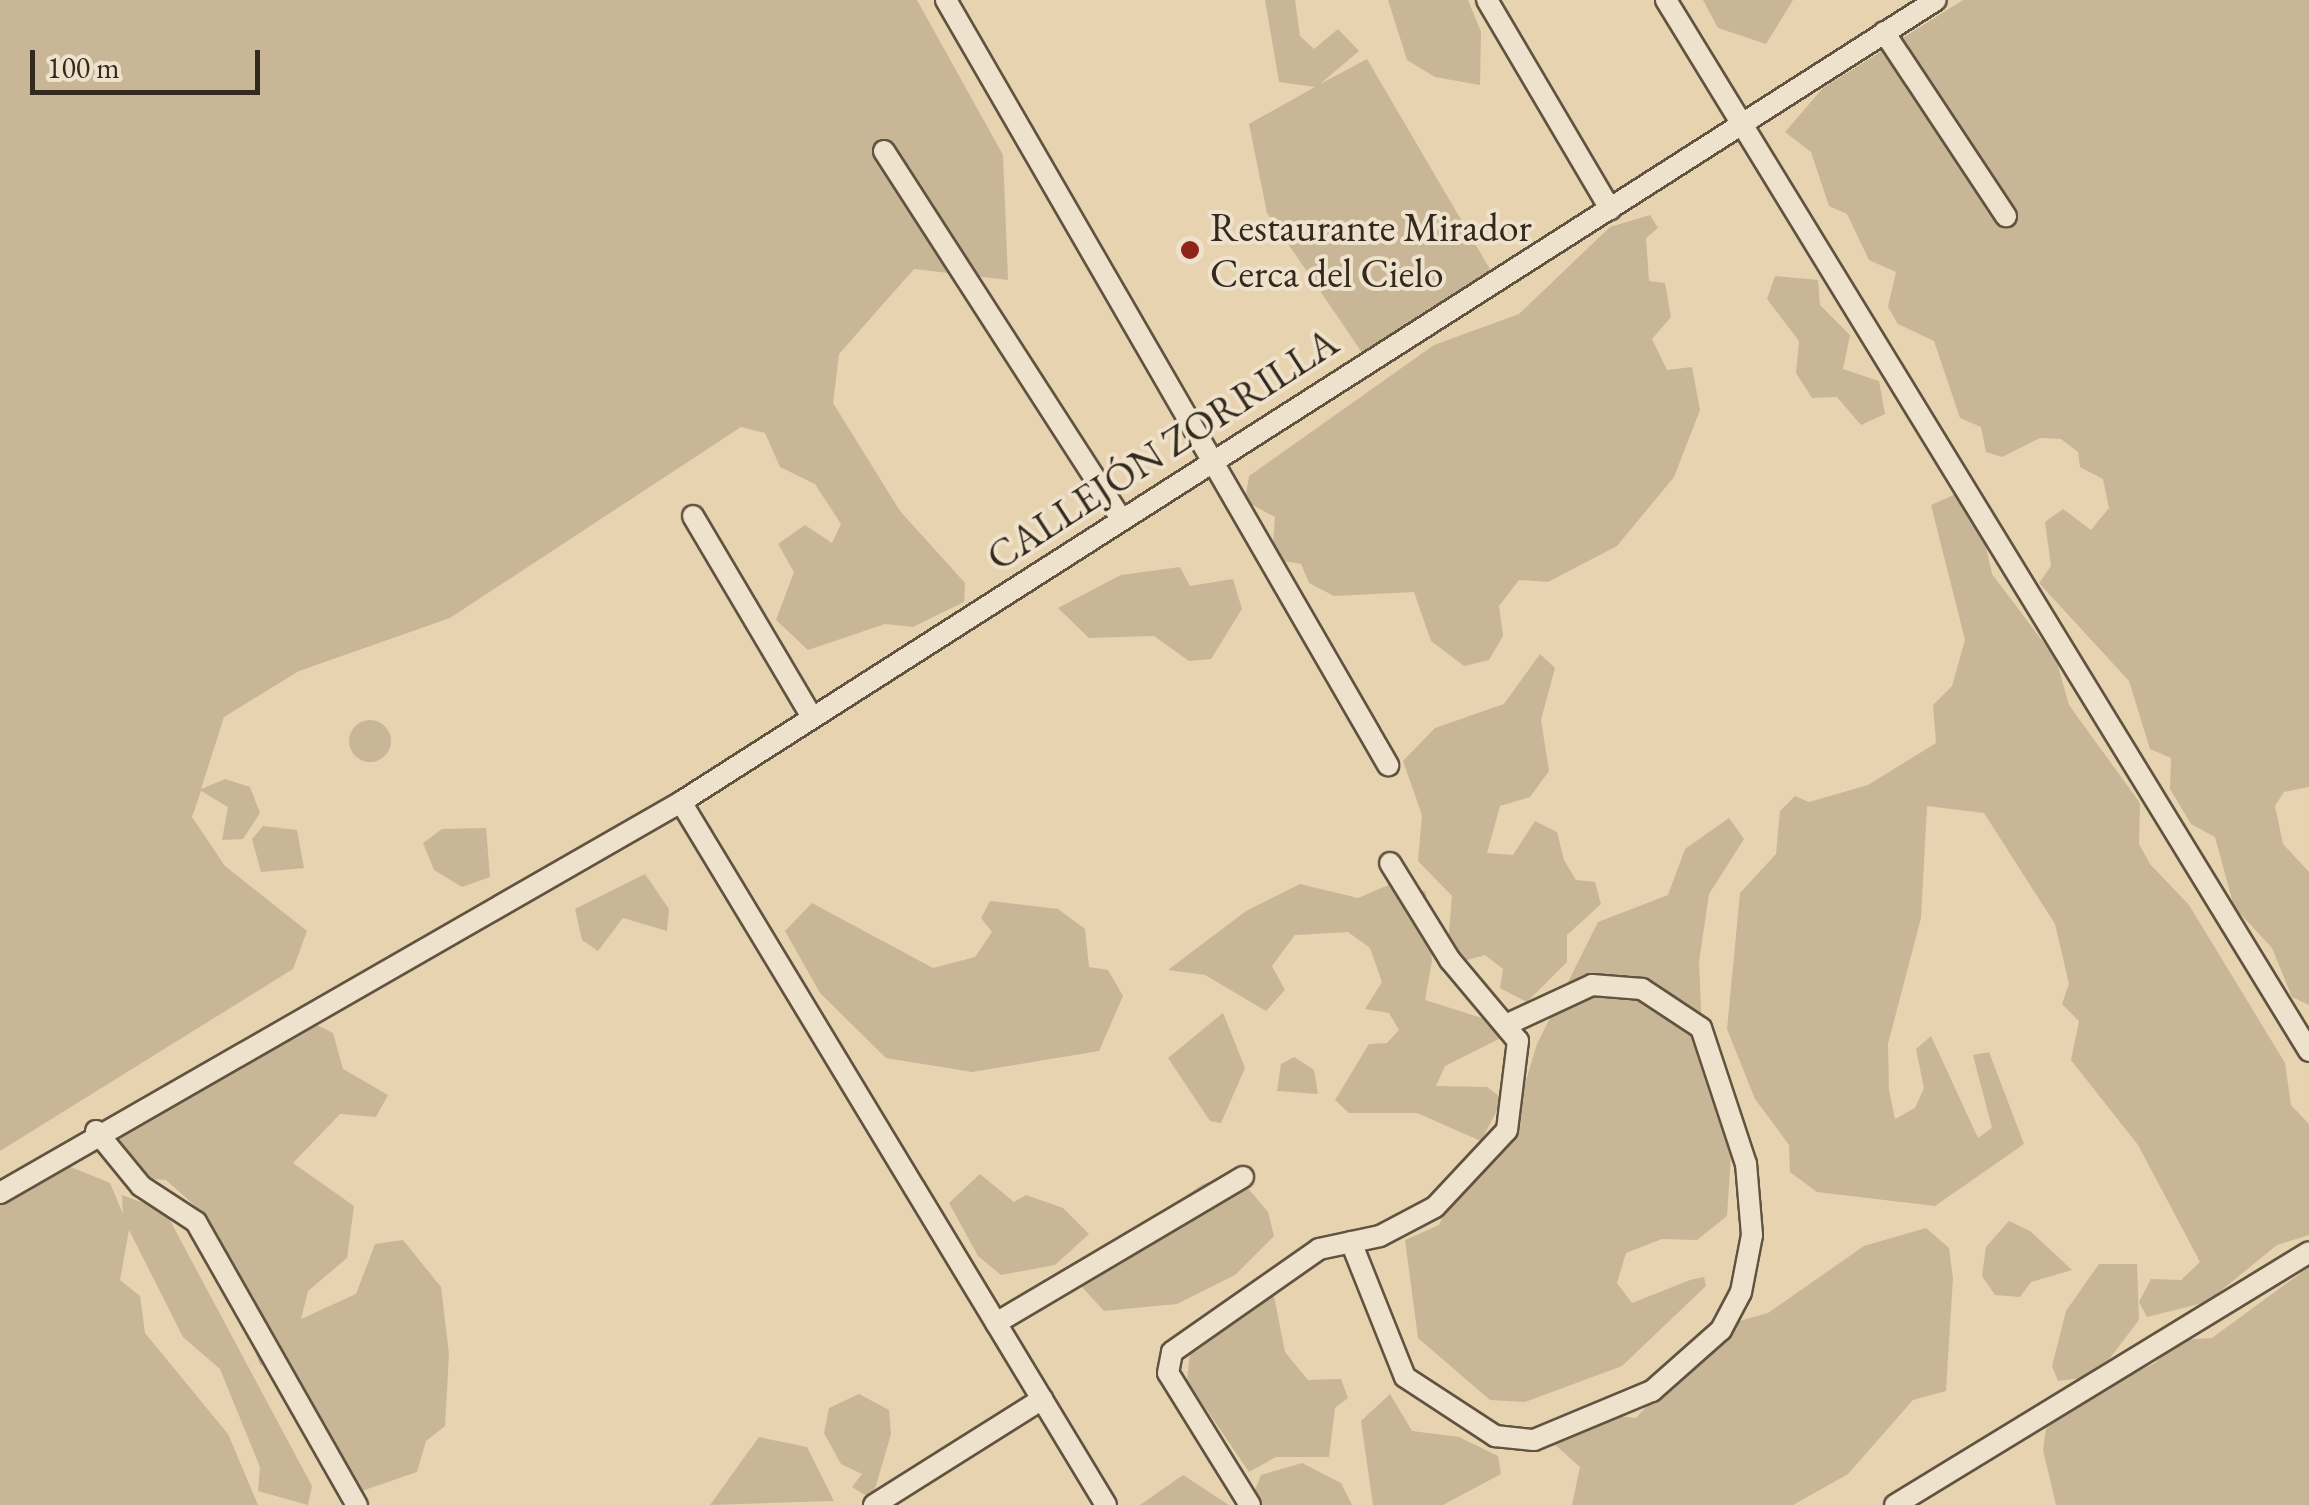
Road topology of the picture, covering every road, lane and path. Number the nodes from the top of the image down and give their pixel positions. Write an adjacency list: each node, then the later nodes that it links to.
1 (946, 0): 10 (street)
2 (1487, 0): 8 (street)
3 (1666, 0): 6 (street)
4 (1936, 0): 5 (street, CALLEJÓN ZORRILLA)
5 (1884, 32): 6 (street, CALLEJÓN ZORRILLA); 9 (street)
6 (1742, 121): 8 (street, CALLEJÓN ZORRILLA); 18 (street)
7 (884, 151): 12 (street)
8 (1610, 208): 10 (street, CALLEJÓN ZORRILLA)
9 (2006, 216)
10 (1213, 455): 12 (street, CALLEJÓN ZORRILLA); 14 (street)
11 (693, 516): 13 (street)
12 (1119, 516): 13 (street, CALLEJÓN ZORRILLA)
13 (812, 717): 15 (street, CALLEJÓN ZORRILLA)
14 (1388, 766)
15 (682, 802): 19 (street, CALLEJÓN ZORRILLA); 24 (street)
16 (1390, 863): 17 (street)
17 (1508, 1024): 22 (street); 22 (street)
18 (2309, 1051)
19 (96, 1131): 21 (street, CALLEJÓN ZORRILLA); 26 (street)
20 (1243, 1176): 24 (street)
21 (0, 1194)
22 (1351, 1242): 29 (street)
23 (2309, 1252): 30 (street)
24 (996, 1323): 25 (street)
25 (1042, 1399): 27 (street); 28 (street)
26 (357, 1505)
27 (874, 1505)
28 (1106, 1505)
29 (1250, 1505)
30 (1895, 1505)

